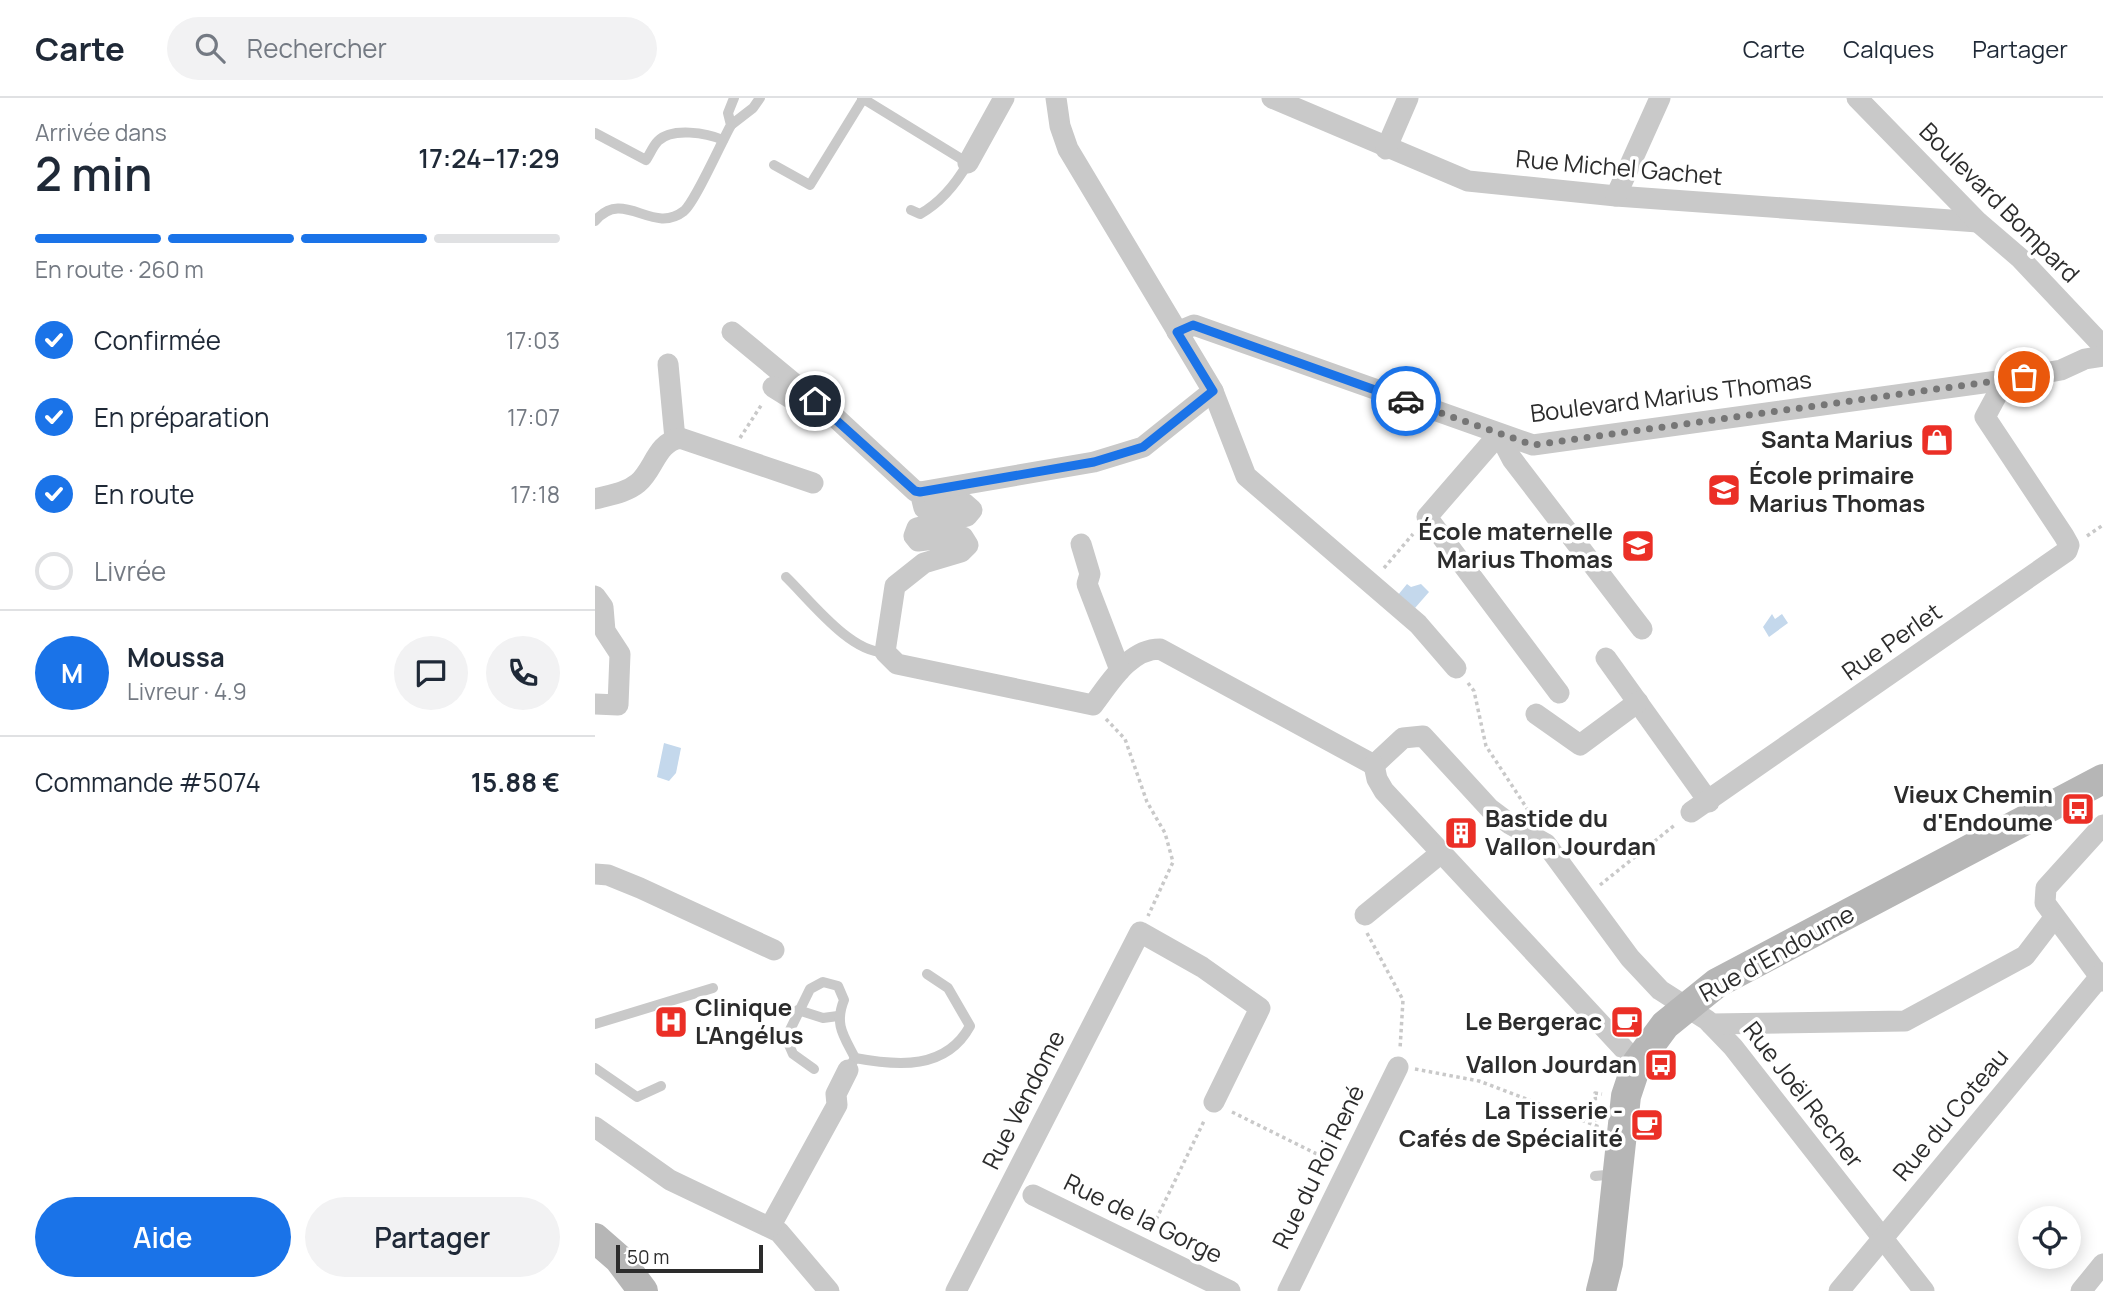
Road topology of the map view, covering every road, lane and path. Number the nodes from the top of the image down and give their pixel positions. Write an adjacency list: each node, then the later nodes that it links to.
1 (734, 98): 10 (lane)
2 (759, 98): 10 (lane)
3 (1004, 98): 14 (street)
4 (1056, 98): 21 (street)
5 (1272, 98): 13 (street, Rue Michel Gachet)
6 (1408, 98): 13 (street)
7 (1660, 98): 16 (street)
8 (1857, 98): 19 (street, Boulevard Bompard)
9 (863, 99): 14 (lane); 15 (lane)
10 (731, 125): 12 (lane)
11 (595, 133): 12 (lane)
12 (723, 140): 18 (lane)
13 (1386, 149): 16 (street, Rue Michel Gachet)
14 (968, 163): 17 (lane)
15 (774, 165)
16 (1616, 196): 19 (street, Rue Michel Gachet)
17 (911, 210)
18 (595, 221)
19 (1978, 222): 22 (street, Boulevard Bompard)
20 (732, 332): 28 (street)
21 (1177, 332): 27 (street); 29 (street, Boulevard Marius Thomas)
22 (2103, 346)
23 (2103, 356): 25 (street, Boulevard Marius Thomas)
24 (668, 364): 30 (street)
25 (2005, 380): 29 (street, Boulevard Marius Thomas); 55 (street, Rue Perlet)
26 (773, 387): 28 (street); 31 (path)
27 (1213, 391): 33 (street); 40 (street)
28 (836, 418): 33 (street)
29 (1499, 434): 35 (street); 42 (street)
30 (675, 439): 31 (street); 34 (street)
31 (729, 455): 32 (street)
32 (813, 483)
33 (920, 492): 43 (street)
34 (595, 499)
35 (1427, 517): 40 (path); 47 (street)
36 (2103, 525): 37 (path)
37 (2091, 533)
38 (1081, 544): 46 (street)
39 (786, 577): 43 (lane)
40 (1372, 583): 45 (street)
41 (595, 596): 49 (street)
42 (1641, 629)
43 (885, 652): 50 (street)
44 (1607, 658): 48 (street)
45 (1456, 668): 54 (path)
46 (1120, 670): 50 (street); 52 (street)
47 (1559, 693)
48 (1638, 702): 51 (street); 55 (street)
49 (595, 704)
50 (1093, 705): 62 (path)
51 (1536, 714)
52 (1374, 765): 57 (street); 59 (street, Rue Joël Recher)
53 (2103, 779): 67 (street, Rue d'Endoume)
54 (1513, 789)
55 (1700, 807): 59 (path)
56 (2103, 825): 61 (street)
57 (1441, 853): 60 (street); 72 (street)
58 (595, 874): 63 (street)
59 (1585, 897): 67 (street, Rue Joël Recher)
60 (1365, 915): 75 (path)
61 (2054, 918): 65 (street); 71 (street)
62 (1140, 932): 79 (street); 90 (street, Rue Vendome)
63 (774, 950)
64 (927, 974): 73 (lane)
65 (2102, 977): 85 (street, Rue du Coteau)
66 (713, 988): 70 (lane)
67 (1685, 1007): 71 (street, Rue Joël Recher); 72 (street, Rue d'Endoume)
68 (798, 1010): 69 (lane); 69 (lane); 76 (lane)
69 (838, 1016): 73 (lane)
70 (595, 1024)
71 (1711, 1024): 85 (street, Rue Joël Recher)
72 (1637, 1063): 78 (street, Rue d'Endoume)
73 (851, 1064): 83 (street)
74 (595, 1068): 77 (lane)
75 (1403, 1068): 78 (path); 81 (street, Rue du Roi René)
76 (814, 1069)
77 (661, 1086)
78 (1626, 1096): 93 (street, Rue d'Endoume)
79 (1214, 1102): 81 (path); 86 (path)
80 (595, 1127): 83 (street)
81 (1346, 1168): 92 (street, Rue du Roi René)
82 (1033, 1195): 86 (street, Rue de la Gorge)
83 (770, 1227): 89 (street)
84 (595, 1238): 88 (street)
85 (1882, 1238): 94 (street, Rue du Coteau); 95 (street, Rue Joël Recher)
86 (1142, 1247): 91 (street, Rue de la Gorge)
87 (2103, 1264): 96 (street)
88 (643, 1291)
89 (829, 1291)
90 (956, 1291)
91 (1230, 1291)
92 (1288, 1291)
93 (1601, 1291)
94 (1839, 1291)
95 (1924, 1291)
96 (2081, 1291)

